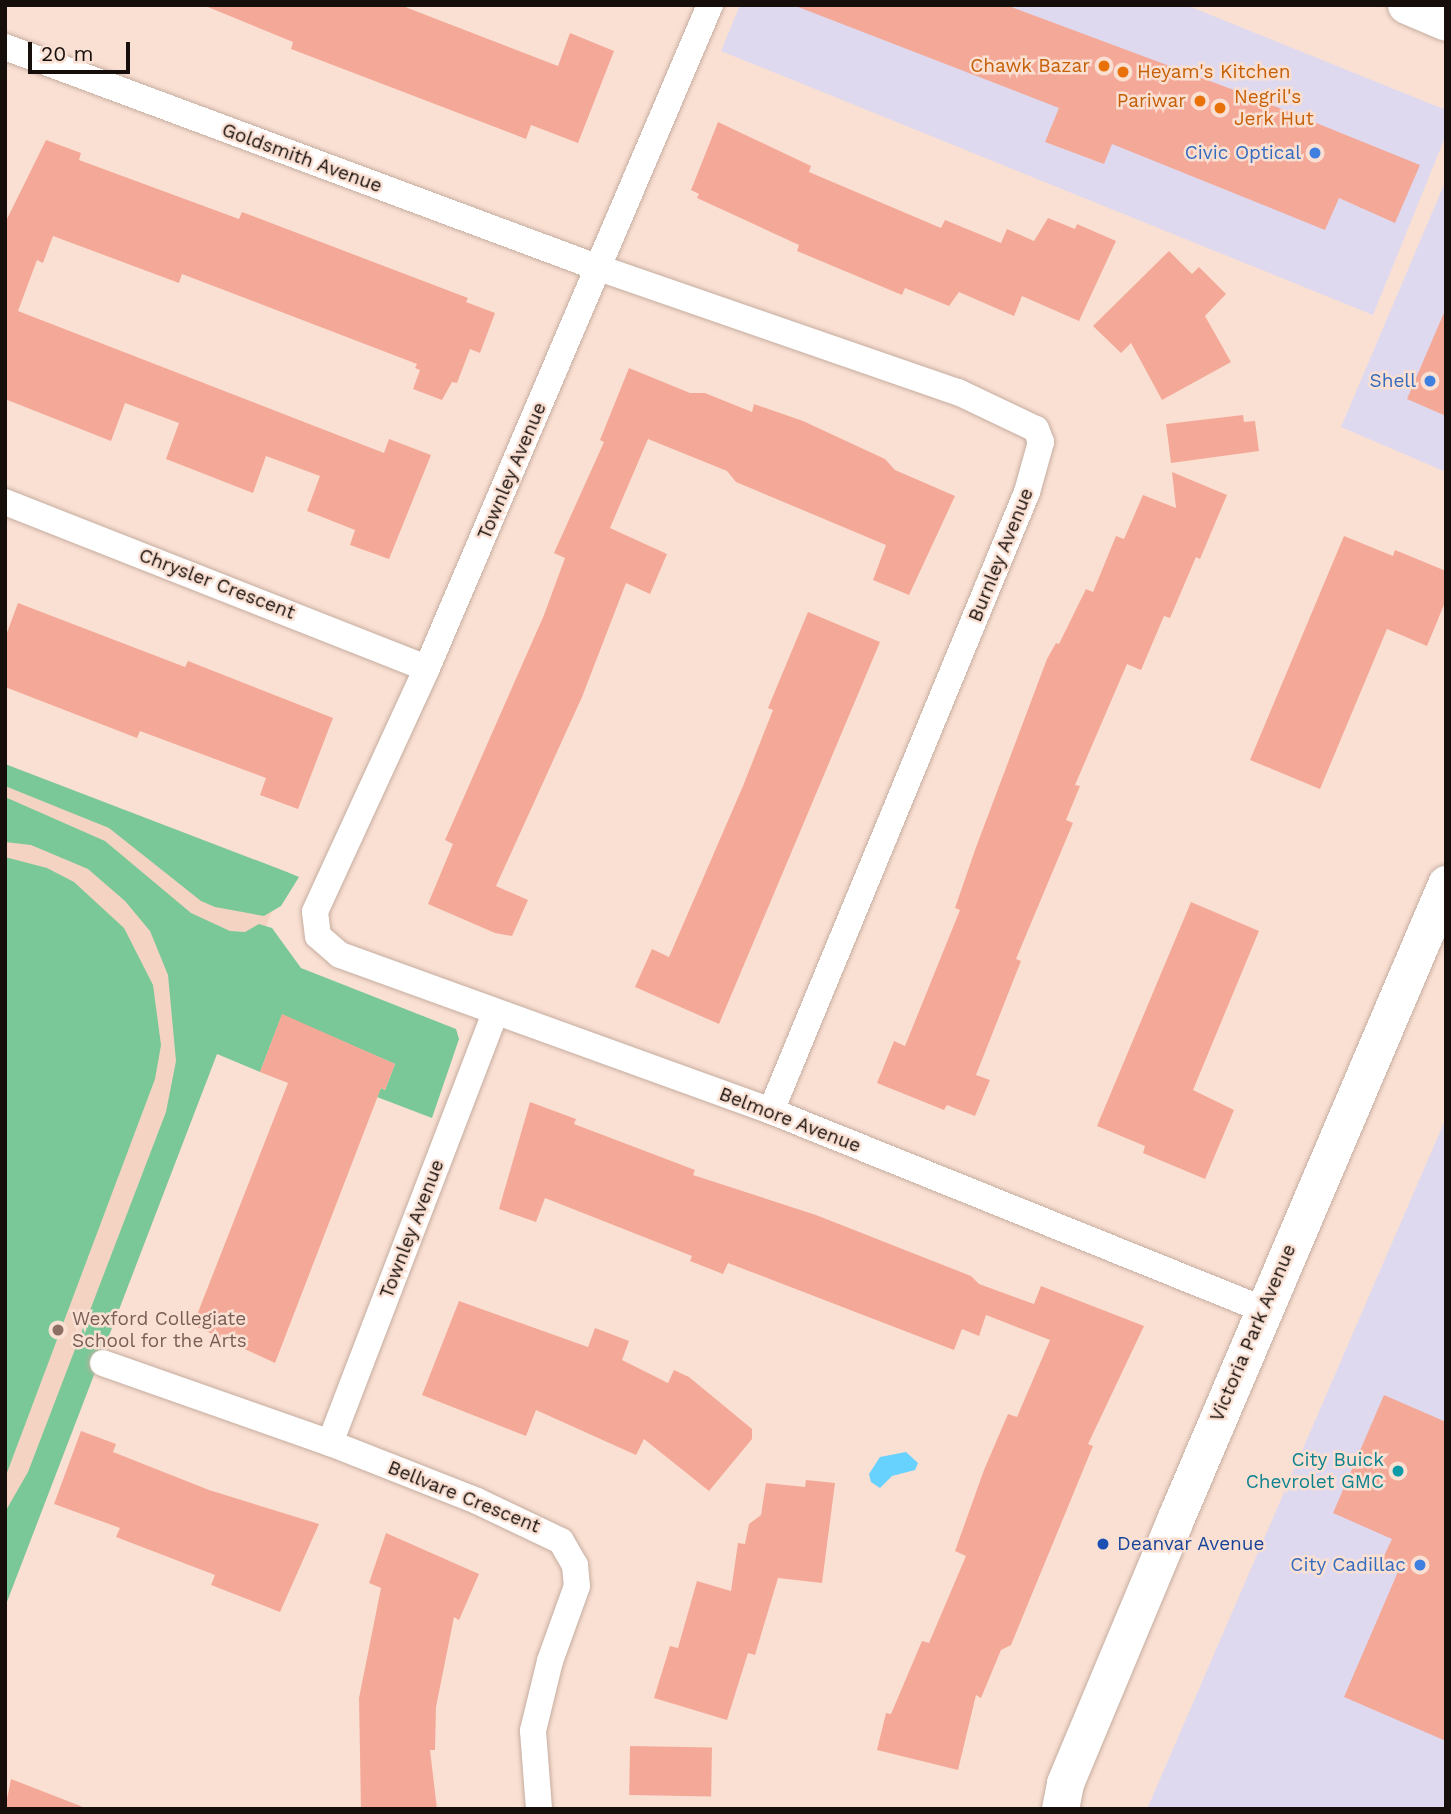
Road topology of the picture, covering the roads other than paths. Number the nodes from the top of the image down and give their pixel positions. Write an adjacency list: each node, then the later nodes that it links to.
1 (710, 5): 5 (street, Townley Avenue)
2 (1406, 5): 3 (main road)
3 (1446, 22)
4 (5, 47): 5 (street, Goldsmith Avenue)
5 (599, 268): 7 (street, Townley Avenue); 11 (street, Burnley Avenue)
6 (5, 502): 7 (street, Chrysler Crescent)
7 (428, 668): 9 (street, Townley Avenue)
8 (1446, 884): 12 (main road, Victoria Park Avenue)
9 (318, 936): 10 (street, Belmore Avenue)
10 (494, 1015): 11 (street, Belmore Avenue); 14 (street, Townley Avenue)
11 (771, 1111): 12 (street, Belmore Avenue)
12 (1262, 1309): 15 (main road, Victoria Park Avenue)
13 (103, 1363): 14 (street, Bellvare Crescent)
14 (330, 1443): 16 (street, Bellvare Crescent)
15 (1058, 1800)
16 (539, 1809)

